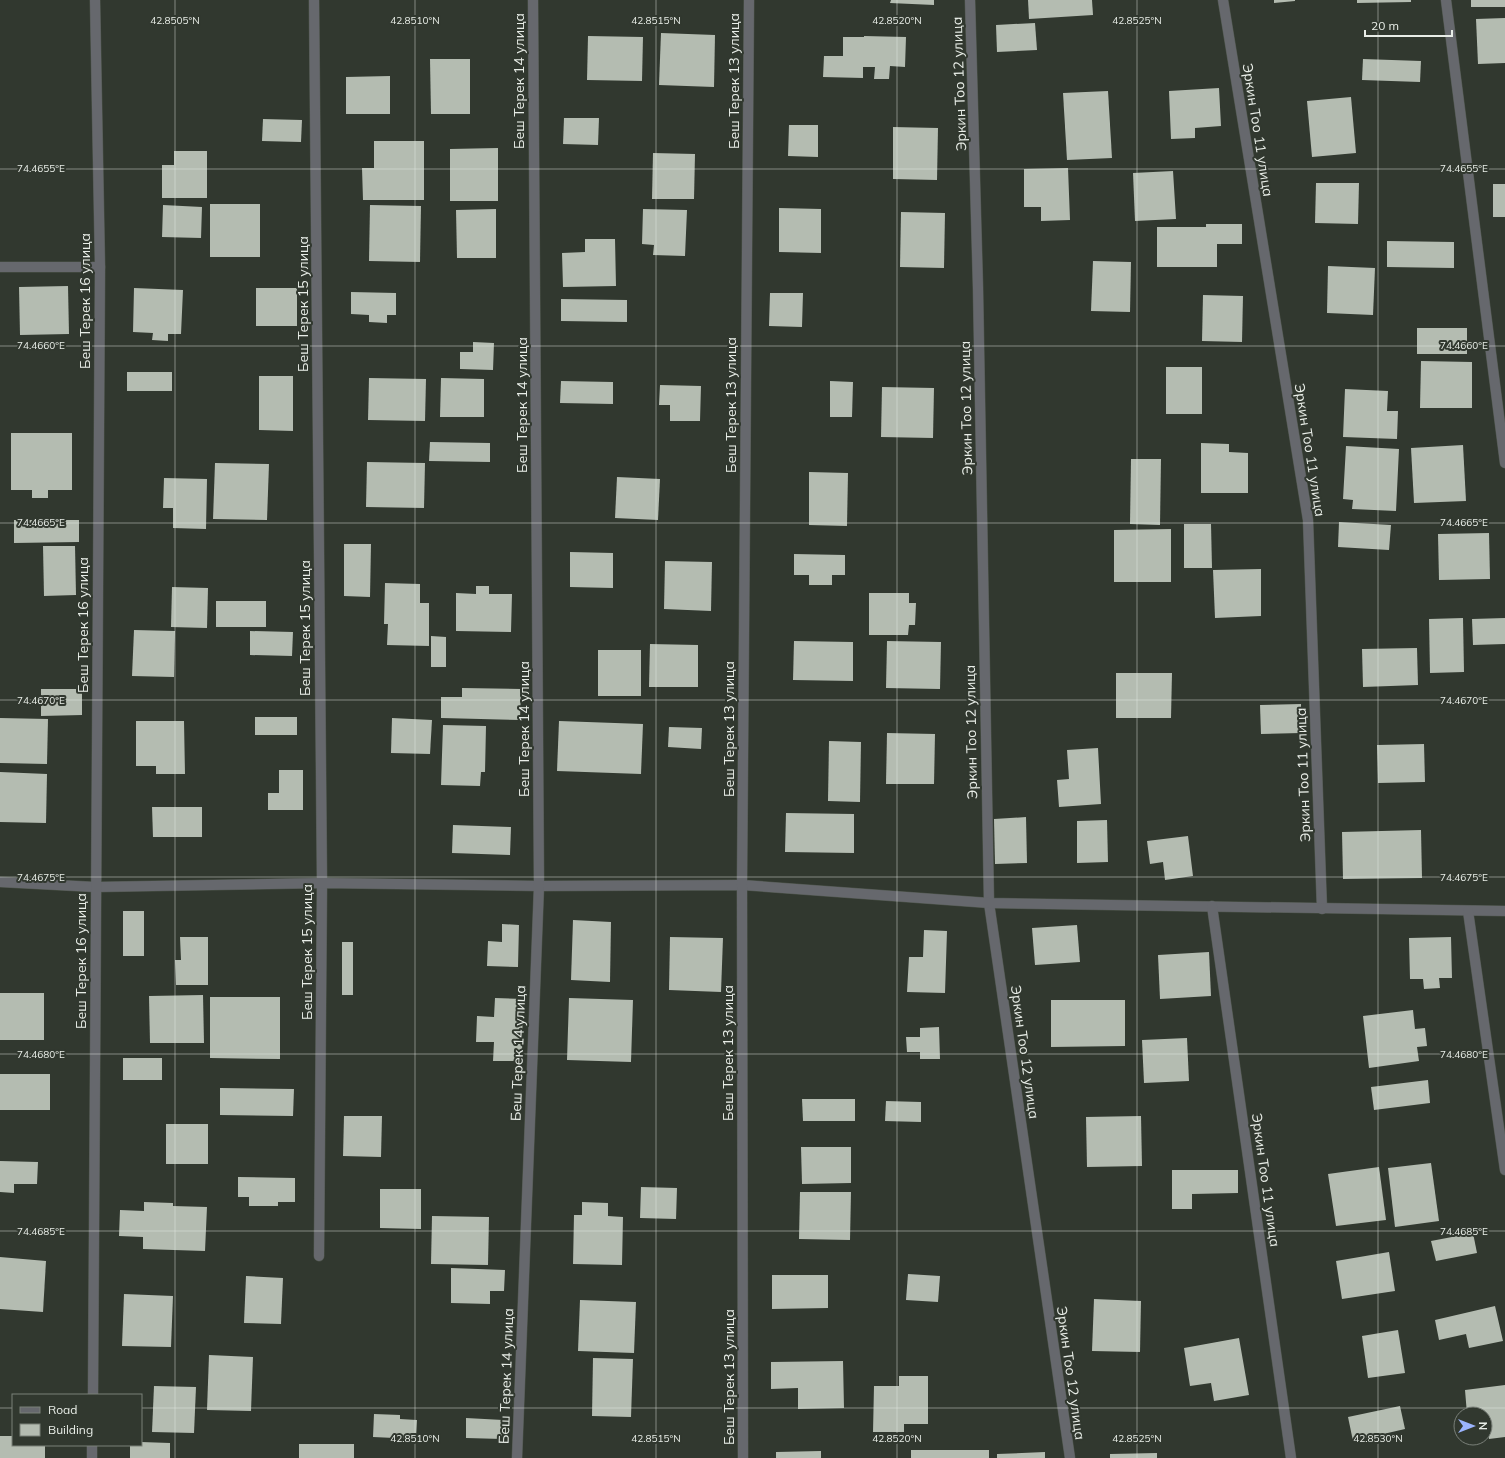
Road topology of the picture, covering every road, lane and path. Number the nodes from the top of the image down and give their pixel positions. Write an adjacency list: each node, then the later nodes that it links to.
1 (95, 0): 9 (street, Беш Терек 16 улица)
2 (314, 0): 12 (street, Беш Терек 15 улица)
3 (533, 0): 14 (street, Беш Терек 14 улица)
4 (749, 0): 13 (street, Беш Терек 13 улица)
5 (970, 0): 16 (street, Эркин Тоо 12 улица)
6 (1222, 0): 18 (street, Эркин Тоо 11 улица)
7 (1446, 0): 10 (street)
8 (0, 267): 9 (street)
9 (100, 267): 15 (street, Беш Терек 16 улица)
10 (1505, 463)
11 (0, 882): 15 (street)
12 (322, 883): 14 (street); 15 (street); 22 (street, Беш Терек 15 улица)
13 (742, 885): 14 (street); 16 (street); 27 (street, Беш Терек 13 улица)
14 (539, 886): 26 (street, Беш Терек 14 улица)
15 (95, 887): 23 (street, Беш Терек 16 улица)
16 (989, 903): 17 (street); 28 (street, Эркин Тоо 12 улица)
17 (1212, 906): 18 (street); 29 (street, Эркин Тоо 11 улица)
18 (1322, 909): 19 (street)
19 (1468, 911): 20 (street); 21 (street)
20 (1505, 911)
21 (1505, 1170)
22 (319, 1256)
23 (93, 1394)
24 (92, 1446): 25 (street)
25 (92, 1458)
26 (517, 1458)
27 (743, 1458)
28 (1070, 1458)
29 (1291, 1458)

